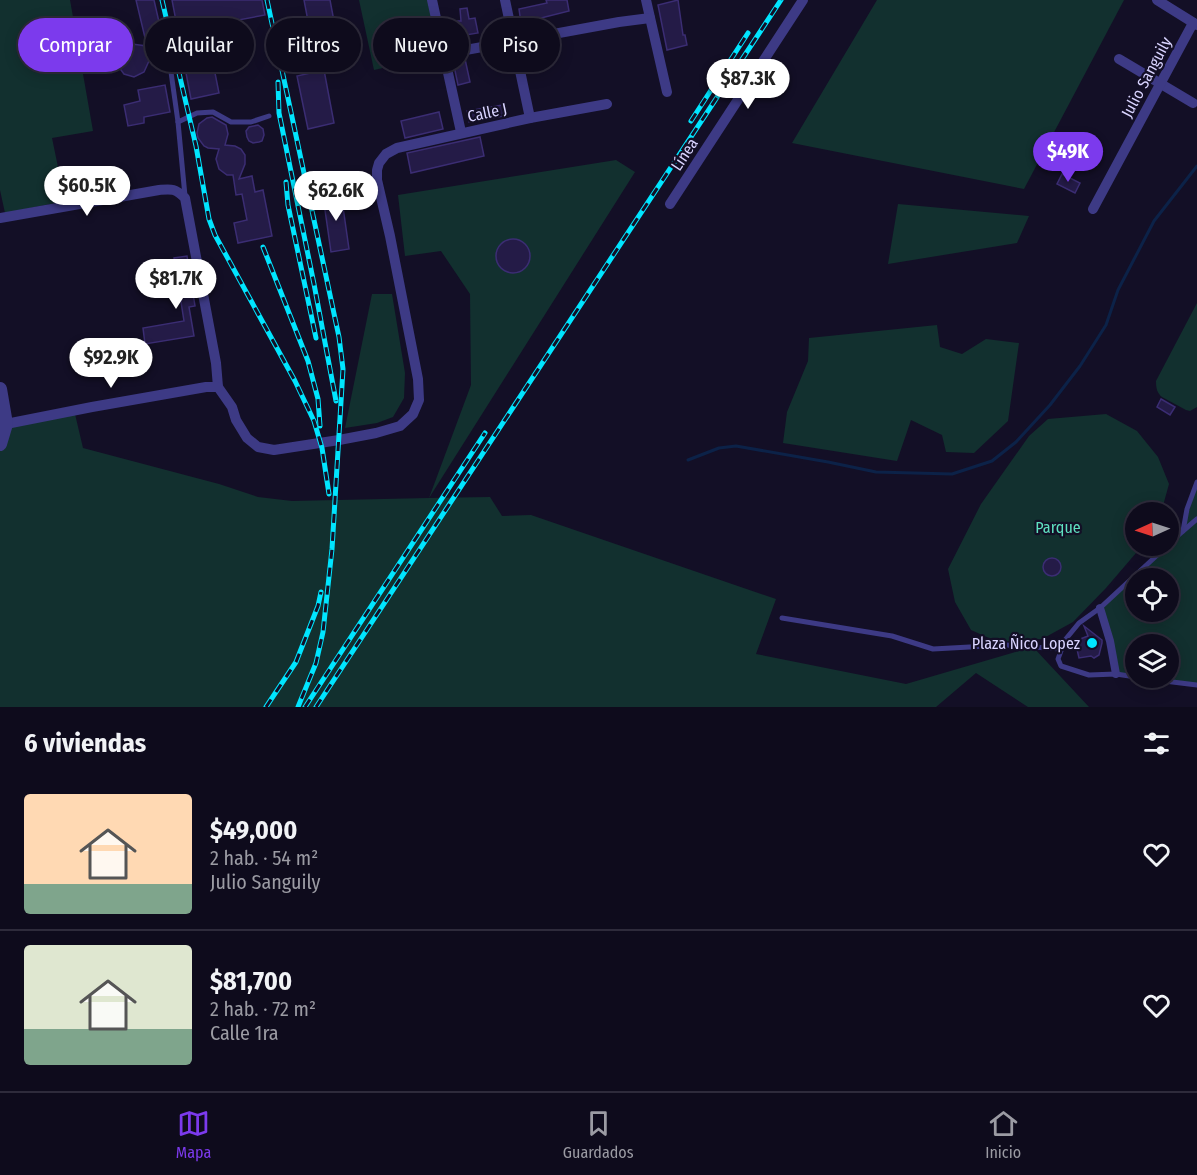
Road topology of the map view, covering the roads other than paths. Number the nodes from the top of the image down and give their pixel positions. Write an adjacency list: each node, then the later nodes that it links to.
1 (432, 0): 6 (street)
2 (505, 0): 7 (street)
3 (646, 0): 8 (street)
4 (804, 0): 24 (street, Línea)
5 (1157, 0): 9 (street)
6 (436, 18)
7 (509, 18)
8 (650, 18): 10 (street); 16 (street)
9 (1195, 24): 15 (street, Julio Sanguily)
10 (560, 33)
11 (1119, 59): 15 (street)
12 (171, 72): 21 (lane)
13 (448, 72): 22 (street)
14 (520, 72): 20 (street)
15 (1160, 83): 17 (street); 25 (street, Julio Sanguily)
16 (667, 93)
17 (1193, 103)
18 (607, 104): 20 (street, Calle J)
19 (268, 116): 21 (lane)
20 (530, 118): 22 (street, Calle J)
21 (178, 122): 23 (lane)
22 (461, 132): 27 (street, Calle J)
23 (185, 198): 26 (street); 27 (street)
24 (670, 204)
25 (1093, 209)
26 (0, 218)
27 (218, 387): 29 (street)
28 (0, 389): 29 (street)
29 (6, 424): 30 (street)
30 (0, 444)
31 (1197, 482): 33 (lane)
32 (1197, 519): 33 (lane)
33 (1183, 531): 34 (lane)
34 (1179, 535)
35 (1156, 556): 36 (lane)
36 (1100, 608): 38 (lane); 39 (street)
37 (782, 618): 38 (lane)
38 (1061, 649): 39 (lane)
39 (1116, 674): 40 (lane)
40 (1125, 676)
41 (1179, 683): 42 (lane)
42 (1197, 685)

